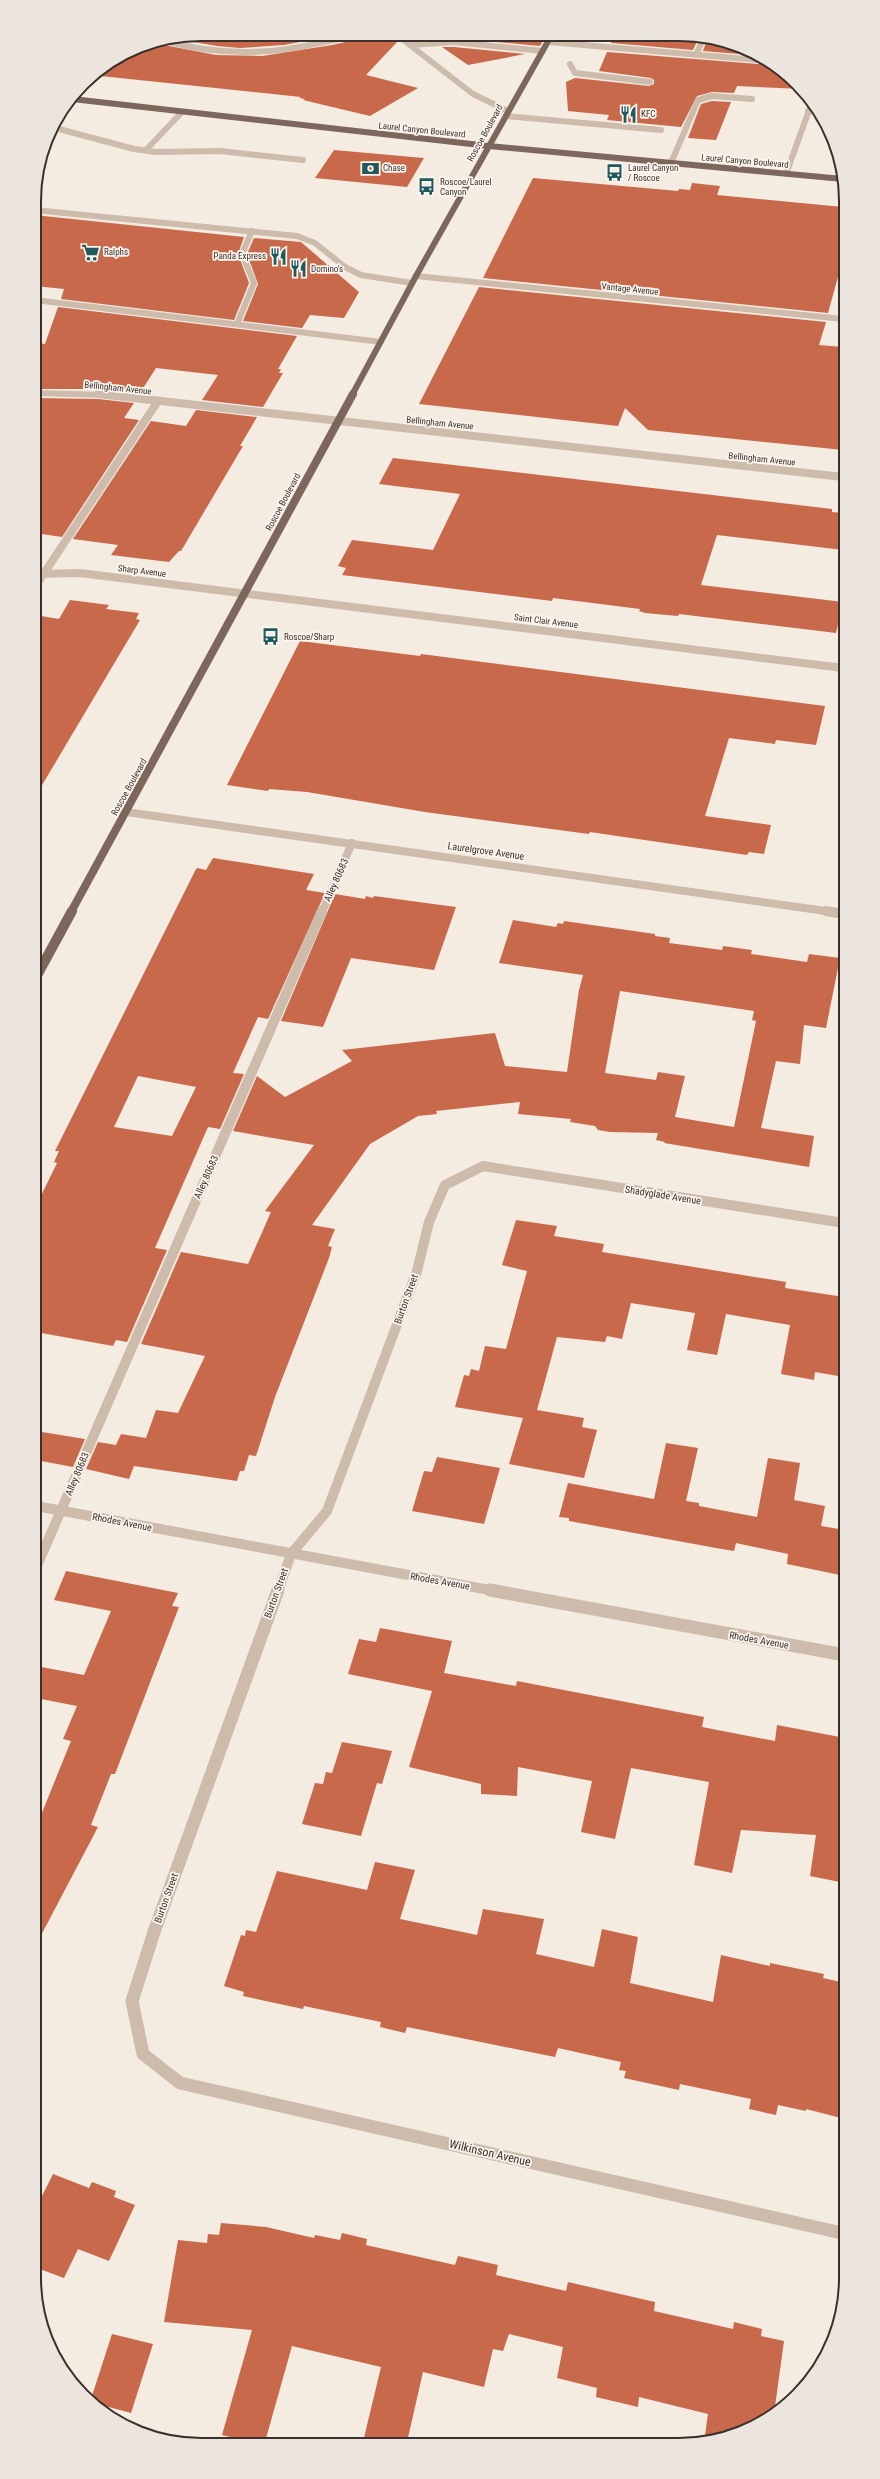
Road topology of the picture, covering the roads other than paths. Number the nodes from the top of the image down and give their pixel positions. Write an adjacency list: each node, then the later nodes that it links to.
1 (327, 41): 5 (street)
2 (405, 41): 6 (street)
3 (548, 42): 7 (main road, Roscoe Boulevard); 8 (street)
4 (702, 42): 8 (street)
5 (174, 43)
6 (410, 45): 7 (street); 18 (street)
7 (543, 51): 18 (main road, Roscoe Boulevard)
8 (696, 55): 9 (street)
9 (755, 60)
10 (570, 64): 11 (street)
11 (650, 82)
12 (752, 99): 24 (street)
13 (77, 100): 17 (main road, Laurel Canyon Boulevard)
14 (809, 108): 15 (street)
15 (808, 111): 16 (street); 25 (street)
16 (812, 111)
17 (182, 112): 21 (main road, Laurel Canyon Boulevard); 22 (street)
18 (507, 114): 20 (street); 21 (main road, Roscoe Boulevard)
19 (59, 129): 22 (street)
20 (661, 130)
21 (490, 146): 24 (main road, Laurel Canyon Boulevard); 29 (main road, Roscoe Boulevard)
22 (146, 150): 23 (street)
23 (303, 160)
24 (672, 163): 25 (main road, Laurel Canyon Boulevard)
25 (786, 174): 26 (main road, Laurel Canyon Boulevard)
26 (838, 179)
27 (41, 211): 28 (street, Vantage Avenue)
28 (252, 231): 29 (street, Vantage Avenue); 32 (street)
29 (414, 280): 31 (street, Vantage Avenue); 33 (main road, Roscoe Boulevard)
30 (41, 301): 32 (street)
31 (839, 320)
32 (237, 324): 33 (street)
33 (381, 342): 36 (main road, Roscoe Boulevard)
34 (41, 393): 35 (street, Bellingham Avenue)
35 (158, 401): 36 (street, Bellingham Avenue); 38 (street)
36 (337, 421): 37 (street, Bellingham Avenue); 40 (main road, Roscoe Boulevard)
37 (839, 477)
38 (44, 574): 39 (street); 40 (street, Sharp Avenue)
39 (41, 578)
40 (246, 594): 41 (street, Saint Clair Avenue); 42 (main road, Roscoe Boulevard)
41 (839, 668)
42 (126, 812): 43 (street, Laurelgrove Avenue); 45 (main road, Roscoe Boulevard)
43 (352, 843): 44 (street, Laurelgrove Avenue); 49 (street, Alley 80683)
44 (839, 913)
45 (41, 968)
46 (483, 1166): 47 (street, Shadyglade Avenue); 50 (street, Burton Street)
47 (839, 1222)
48 (41, 1507): 49 (street, Rhodes Avenue)
49 (61, 1510): 50 (street, Rhodes Avenue); 51 (street, Alley 80683)
50 (291, 1554): 52 (street, Rhodes Avenue); 53 (street, Burton Street)
51 (41, 1556)
52 (839, 1655)
53 (143, 2054): 54 (street, Wilkinson Avenue)
54 (839, 2232)

